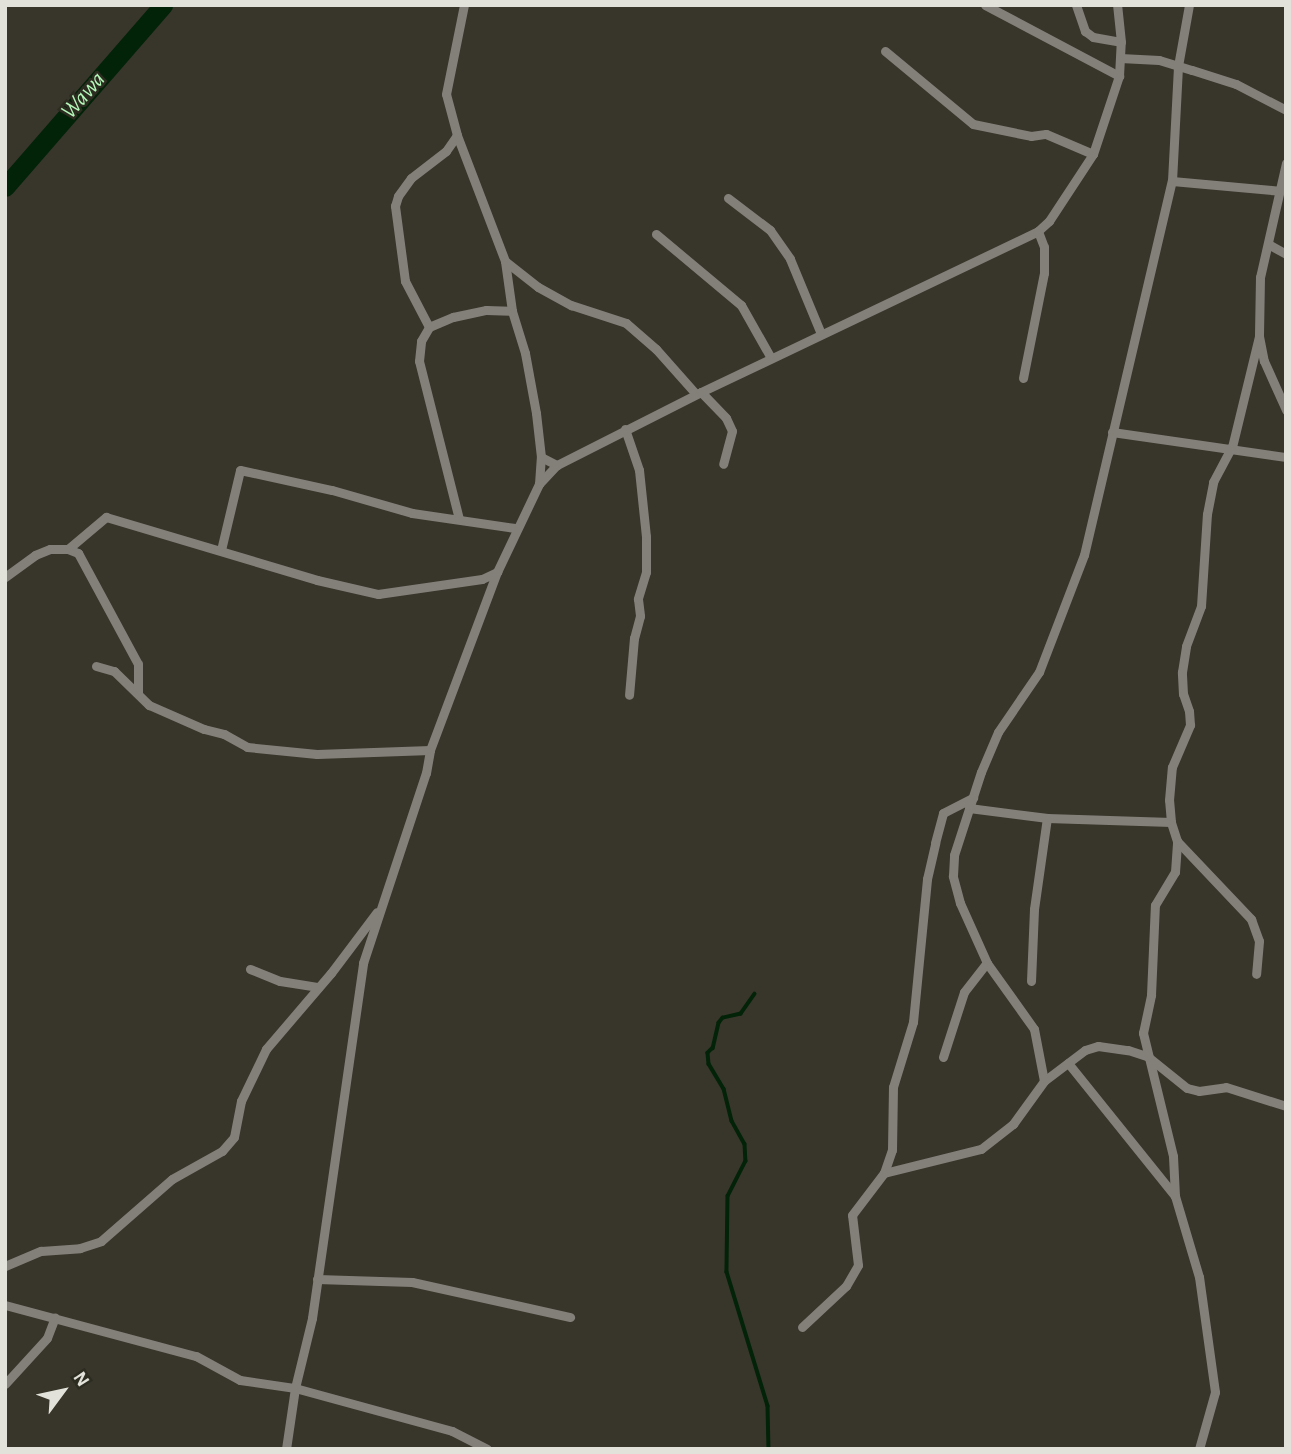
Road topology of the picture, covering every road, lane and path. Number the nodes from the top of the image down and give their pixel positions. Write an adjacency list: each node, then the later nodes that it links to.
1 (464, 5): 12 (street)
2 (985, 5): 10 (street)
3 (1076, 5): 6 (street)
4 (1117, 5): 6 (street)
5 (1189, 5): 9 (street)
6 (1121, 42): 8 (street)
7 (885, 51): 13 (street)
8 (1120, 58): 9 (street); 10 (street)
9 (1178, 66): 11 (street); 15 (street)
10 (1119, 76): 13 (street)
11 (1286, 110)
12 (457, 135): 22 (street); 24 (street)
13 (1093, 154): 18 (street)
14 (1286, 163): 16 (street)
15 (1172, 181): 16 (street); 32 (street)
16 (1281, 191): 20 (street)
17 (728, 198): 25 (street)
18 (1038, 232): 25 (street); 28 (street)
19 (656, 234): 27 (street)
20 (1268, 244): 21 (street); 26 (street)
21 (1286, 254)
22 (505, 261): 23 (street); 29 (street)
23 (512, 311): 24 (street); 34 (street)
24 (429, 327): 39 (street)
25 (821, 334): 27 (street)
26 (1259, 336): 30 (street); 33 (street)
27 (771, 358): 29 (street)
28 (1023, 378)
29 (698, 393): 31 (street); 36 (street)
30 (1286, 410)
31 (625, 429): 37 (street); 47 (street)
32 (1112, 432): 33 (street); 49 (street)
33 (1232, 447): 35 (street); 51 (street)
34 (541, 457): 37 (street); 38 (street)
35 (1286, 457)
36 (723, 464)
37 (557, 466): 38 (street)
38 (539, 484): 40 (street)
39 (459, 519): 40 (street); 42 (street)
40 (515, 528): 43 (street)
41 (68, 549): 42 (street); 44 (street); 46 (street)
42 (221, 550): 43 (street)
43 (497, 572): 48 (street)
44 (5, 577)
45 (96, 666): 46 (street)
46 (138, 693): 48 (street)
47 (629, 695)
48 (430, 750): 53 (street)
49 (971, 803): 50 (street); 54 (street); 64 (street)
50 (1047, 818): 51 (street); 57 (street)
51 (1171, 822): 52 (street)
52 (1177, 841): 56 (street); 59 (street)
53 (381, 908): 58 (street); 67 (street)
54 (987, 963): 60 (street); 62 (street)
55 (250, 969): 58 (street)
56 (1256, 974)
57 (1031, 981)
58 (319, 987): 66 (street)
59 (1147, 1056): 61 (street); 63 (street); 65 (street)
60 (943, 1057)
61 (1068, 1063): 62 (street); 65 (street)
62 (1044, 1081): 64 (street)
63 (1286, 1106)
64 (884, 1173): 71 (street)
65 (1175, 1196): 76 (street)
66 (5, 1266)
67 (317, 1279): 70 (street); 73 (street)
68 (5, 1305): 69 (street)
69 (55, 1317): 72 (street); 73 (street)
70 (570, 1318)
71 (802, 1327)
72 (5, 1384)
73 (295, 1388): 74 (street); 75 (street)
74 (286, 1449)
75 (487, 1449)
76 (1199, 1449)

